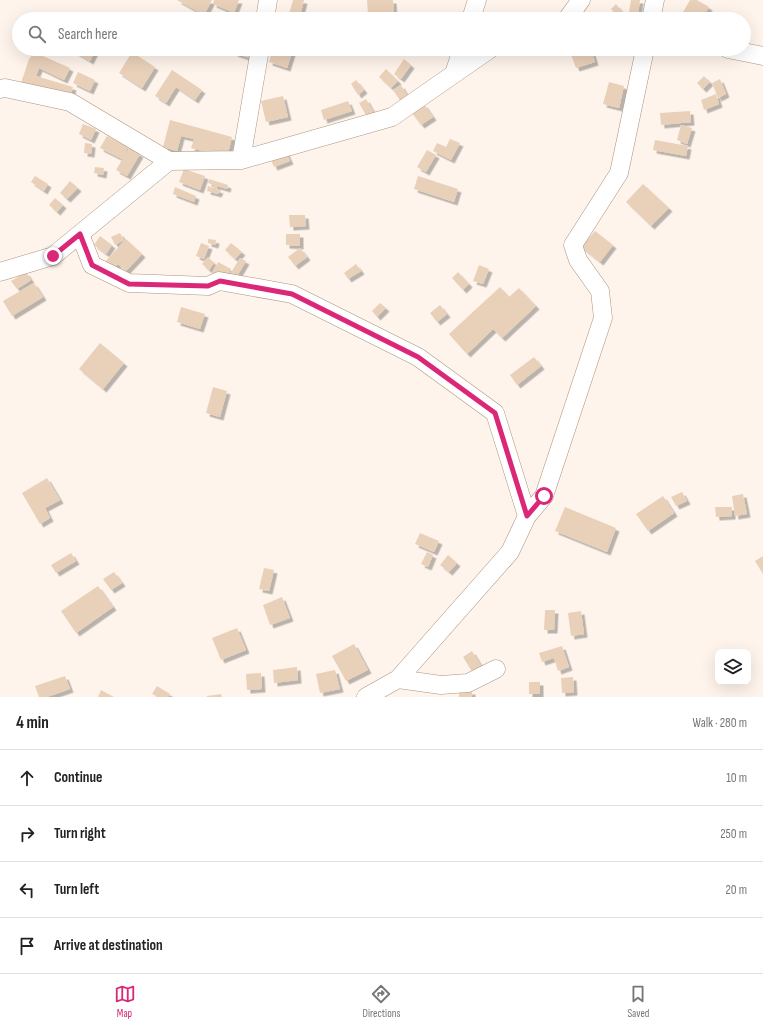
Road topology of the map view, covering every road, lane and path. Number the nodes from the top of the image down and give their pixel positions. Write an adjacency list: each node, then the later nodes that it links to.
1 (268, 0): 5 (street)
2 (477, 0): 6 (street)
3 (581, 0): 7 (street)
4 (655, 0): 8 (street)
5 (266, 12)
6 (473, 12)
7 (572, 12)
8 (652, 12)
9 (751, 54): 14 (street)
10 (259, 56): 17 (street)
11 (460, 56): 15 (street)
12 (480, 56): 15 (street)
13 (644, 56): 21 (street)
14 (763, 56)
15 (454, 74): 17 (street)
16 (0, 89): 18 (street)
17 (241, 160): 18 (street)
18 (169, 161): 19 (street)
19 (80, 234): 20 (street); 21 (street)
20 (0, 272)
21 (527, 516): 23 (street)
22 (496, 669): 23 (street)
23 (398, 679): 24 (street)
24 (366, 697)

